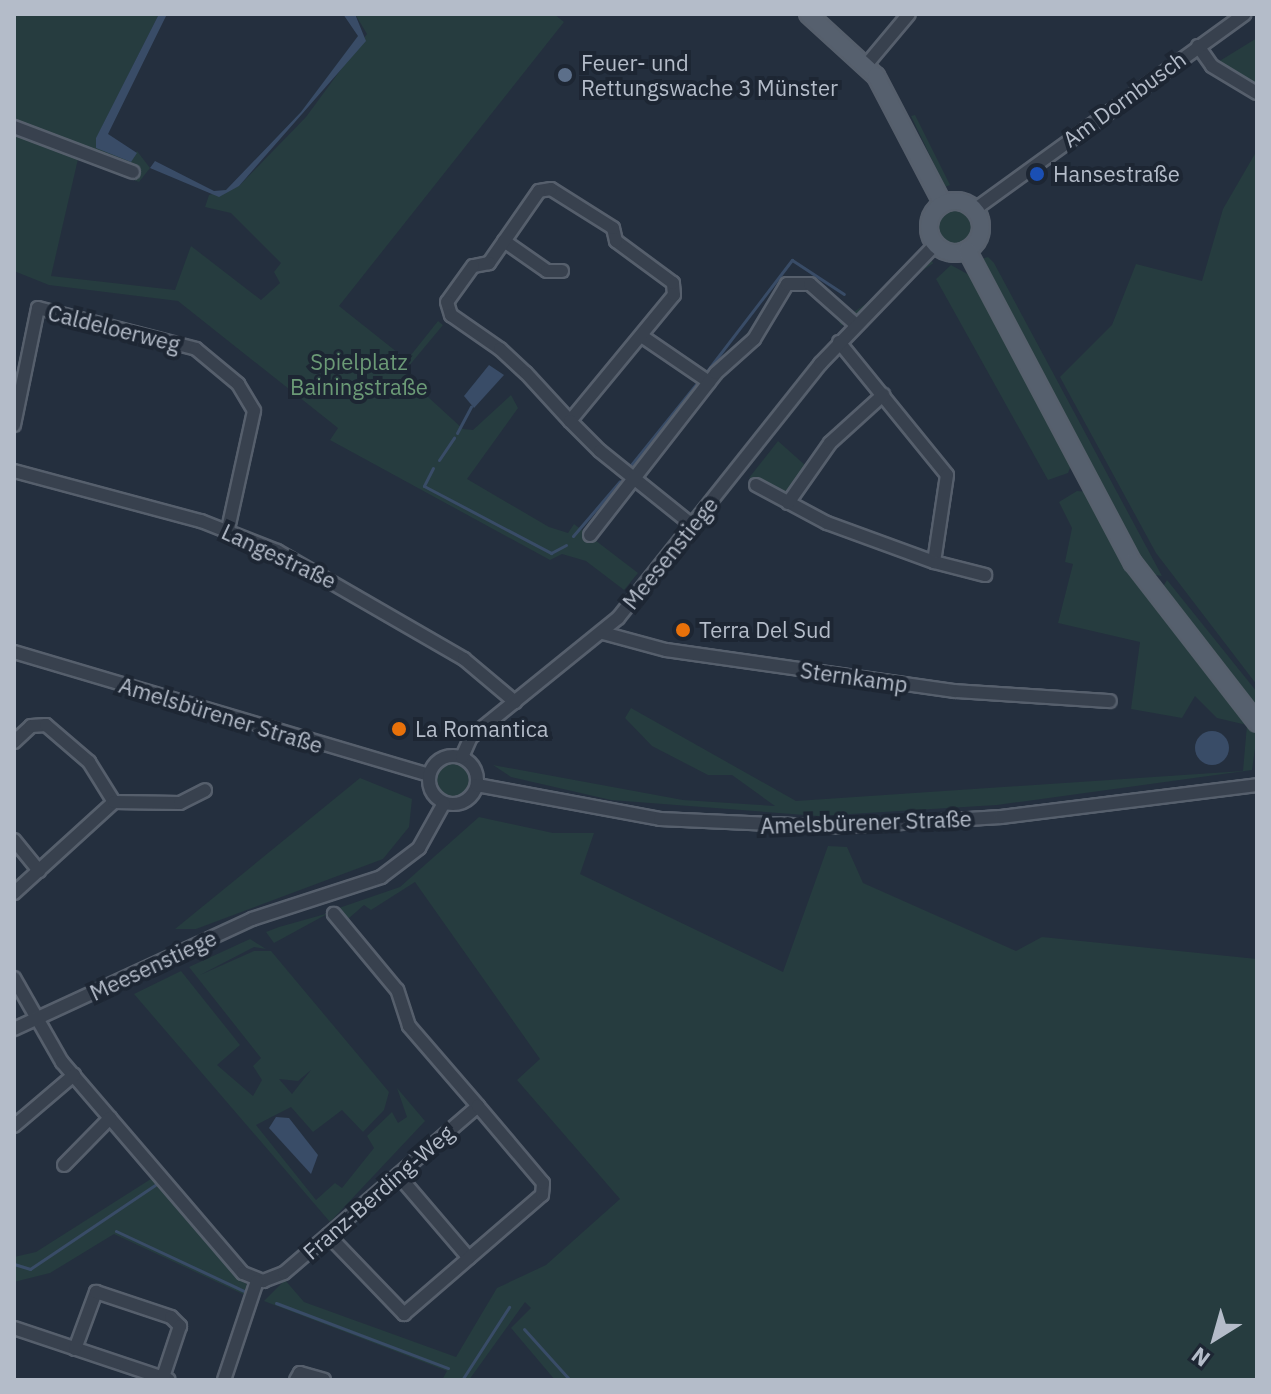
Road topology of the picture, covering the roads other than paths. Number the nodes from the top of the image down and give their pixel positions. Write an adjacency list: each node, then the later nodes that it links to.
1 (808, 14): 5 (main road)
2 (909, 14): 5 (street)
3 (1245, 14): 4 (street, Am Dornbusch)
4 (1198, 46): 6 (street, Am Dornbusch); 10 (street, Am Dornbusch)
5 (867, 64): 9 (main road)
6 (1257, 93)
7 (14, 127): 8 (street)
8 (133, 172)
9 (943, 204): 10 (main road); 12 (main road)
10 (974, 210): 13 (main road)
11 (504, 241): 14 (street); 16 (street); 20 (street)
12 (936, 244): 13 (main road); 15 (street, Meesenstiege)
13 (967, 250): 35 (main road)
14 (562, 271)
15 (855, 324): 17 (street, Meesenstiege); 18 (street)
16 (643, 337): 18 (street); 20 (street)
17 (839, 342): 19 (street); 26 (street, Meesenstiege)
18 (709, 382): 23 (street)
19 (883, 395): 25 (street); 29 (street)
20 (570, 421): 23 (street)
21 (14, 425): 27 (street, Caldeloerweg)
22 (14, 471): 27 (street, Langestraße)
23 (633, 480): 26 (street); 28 (street)
24 (756, 485): 25 (street)
25 (788, 503): 29 (street)
26 (692, 525): 31 (street, Meesenstiege)
27 (228, 529): 34 (street, Langestraße)
28 (590, 535)
29 (934, 562): 30 (street)
30 (985, 575)
31 (603, 633): 33 (street, Sternkamp); 34 (street, Meesenstiege)
32 (14, 652): 38 (street, Amelsbürener Straße)
33 (1110, 701)
34 (515, 702): 37 (street, Meesenstiege)
35 (1257, 723)
36 (14, 742): 42 (street)
37 (462, 757): 38 (street); 39 (street)
38 (429, 775): 43 (street)
39 (477, 785): 40 (street, Amelsbürener Straße); 43 (street)
40 (1257, 785)
41 (205, 790): 42 (street)
42 (114, 802): 45 (street)
43 (444, 803): 49 (street, Meesenstiege)
44 (14, 840): 45 (street)
45 (39, 871): 46 (street)
46 (14, 893)
47 (334, 914): 52 (street)
48 (14, 978): 49 (street)
49 (38, 1018): 50 (street, Meesenstiege); 51 (street)
50 (14, 1029)
51 (74, 1075): 53 (street); 54 (street)
52 (478, 1106): 56 (street, Franz-Berding-Weg); 58 (street)
53 (110, 1118): 55 (street); 59 (street)
54 (14, 1126)
55 (64, 1165)
56 (398, 1175): 57 (street, Franz-Berding-Weg); 58 (street)
57 (328, 1235): 58 (street); 59 (street, Franz-Berding-Weg)
58 (469, 1258)
59 (257, 1281): 63 (street)
60 (14, 1328): 61 (street)
61 (75, 1349): 62 (street); 62 (street)
62 (165, 1379)
63 (224, 1380)
64 (296, 1380): 65 (street)
65 (324, 1380)

